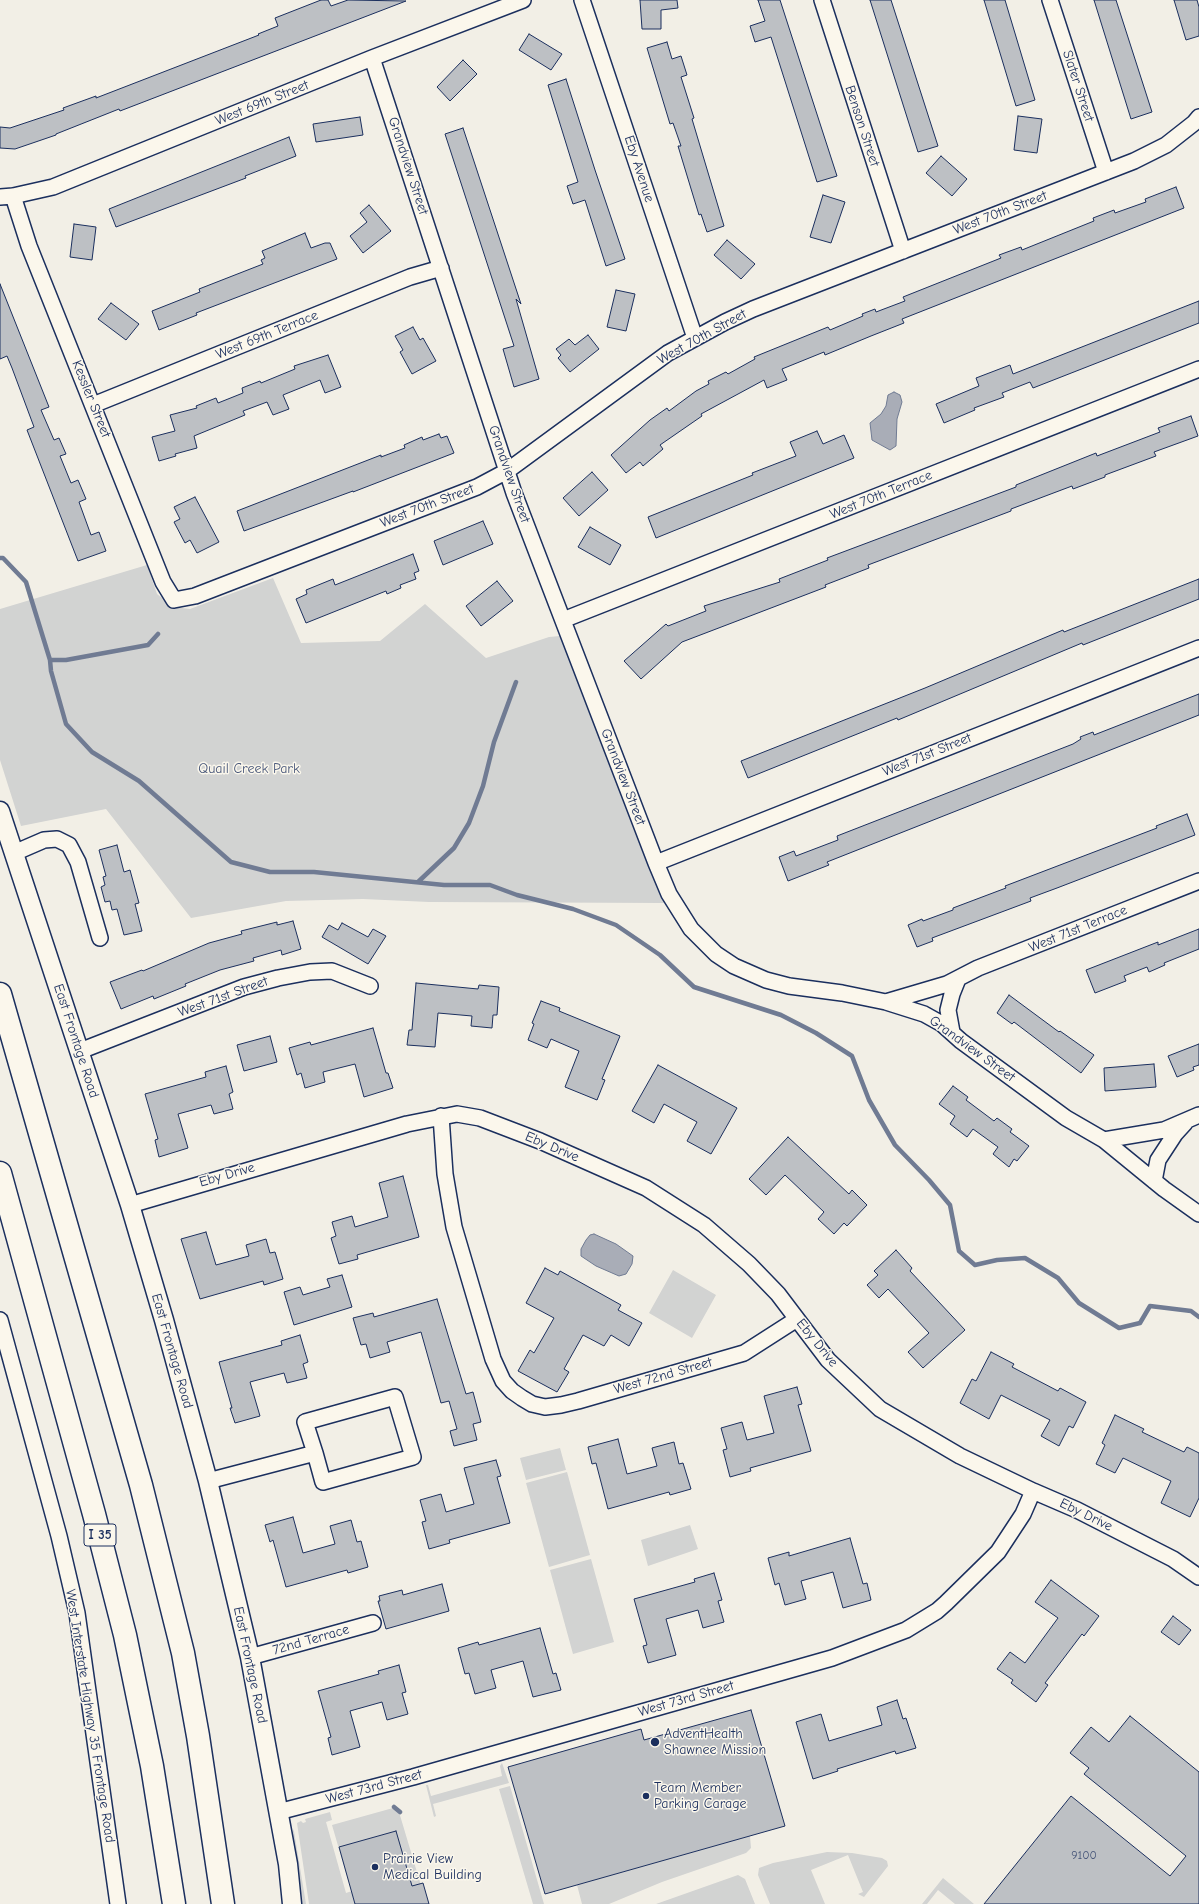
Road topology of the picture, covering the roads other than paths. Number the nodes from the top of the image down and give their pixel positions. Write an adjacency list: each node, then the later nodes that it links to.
1 (522, 0): 5 (street, West 69th Street)
2 (582, 0): 11 (street, Eby Avenue)
3 (822, 0): 9 (street, Benson Street)
4 (1050, 0): 7 (street, Slater Street)
5 (372, 58): 8 (street, West 69th Street); 10 (street, Grandview Street)
6 (1199, 117): 7 (street, West 70th Street)
7 (1106, 172): 9 (street, West 70th Street)
8 (7, 196): 13 (street, Kessler Street)
9 (902, 251): 11 (street, West 70th Street)
10 (441, 268): 13 (street, West 69th Terrace); 14 (street, Grandview Street)
11 (695, 338): 14 (street, West 70th Street)
12 (1199, 369): 16 (street, West 70th Terrace)
13 (93, 405): 15 (street, Kessler Street)
14 (507, 471): 15 (street, West 70th Street); 16 (street, Grandview Street)
15 (174, 600)
16 (563, 620): 20 (street, Grandview Street)
17 (1199, 648): 20 (street, West 71st Street)
18 (0, 811): 19 (street, East Frontage Road)
19 (14, 853): 22 (street); 28 (street, East Frontage Road)
20 (656, 863): 26 (street, Grandview Street)
21 (1199, 881): 23 (street, West 71st Terrace)
22 (100, 938)
23 (958, 979): 26 (street, West 71st Terrace); 27 (street)
24 (370, 986): 28 (street, West 71st Street)
25 (0, 994): 47 (highway)
26 (886, 1002): 27 (street, Grandview Street)
27 (952, 1032): 31 (street, Grandview Street)
28 (80, 1051): 34 (street, East Frontage Road)
29 (441, 1116): 34 (street, Eby Drive); 36 (street, Eby Drive); 36 (street, West 72nd Street)
30 (1193, 1118): 31 (street); 33 (street)
31 (1104, 1140): 33 (street, Grandview Street)
32 (0, 1173): 46 (highway, I 35)
33 (1154, 1181): 35 (street, Grandview Street)
34 (130, 1205): 39 (street, East Frontage Road)
35 (1199, 1214)
36 (797, 1319): 40 (street, Eby Drive)
37 (0, 1320): 45 (street, West Interstate Highway 35 Frontage Road)
38 (315, 1454): 38 (street); 39 (street)
39 (208, 1481): 43 (street, East Frontage Road)
40 (1033, 1491): 41 (street, Eby Drive); 44 (street, West 73rd Street)
41 (1199, 1577)
42 (373, 1623): 43 (street, 72nd Terrace)
43 (250, 1657): 44 (street, East Frontage Road)
44 (278, 1812): 48 (street, East Frontage Road)
45 (118, 1904)
46 (174, 1904)
47 (223, 1904)
48 (292, 1904)

